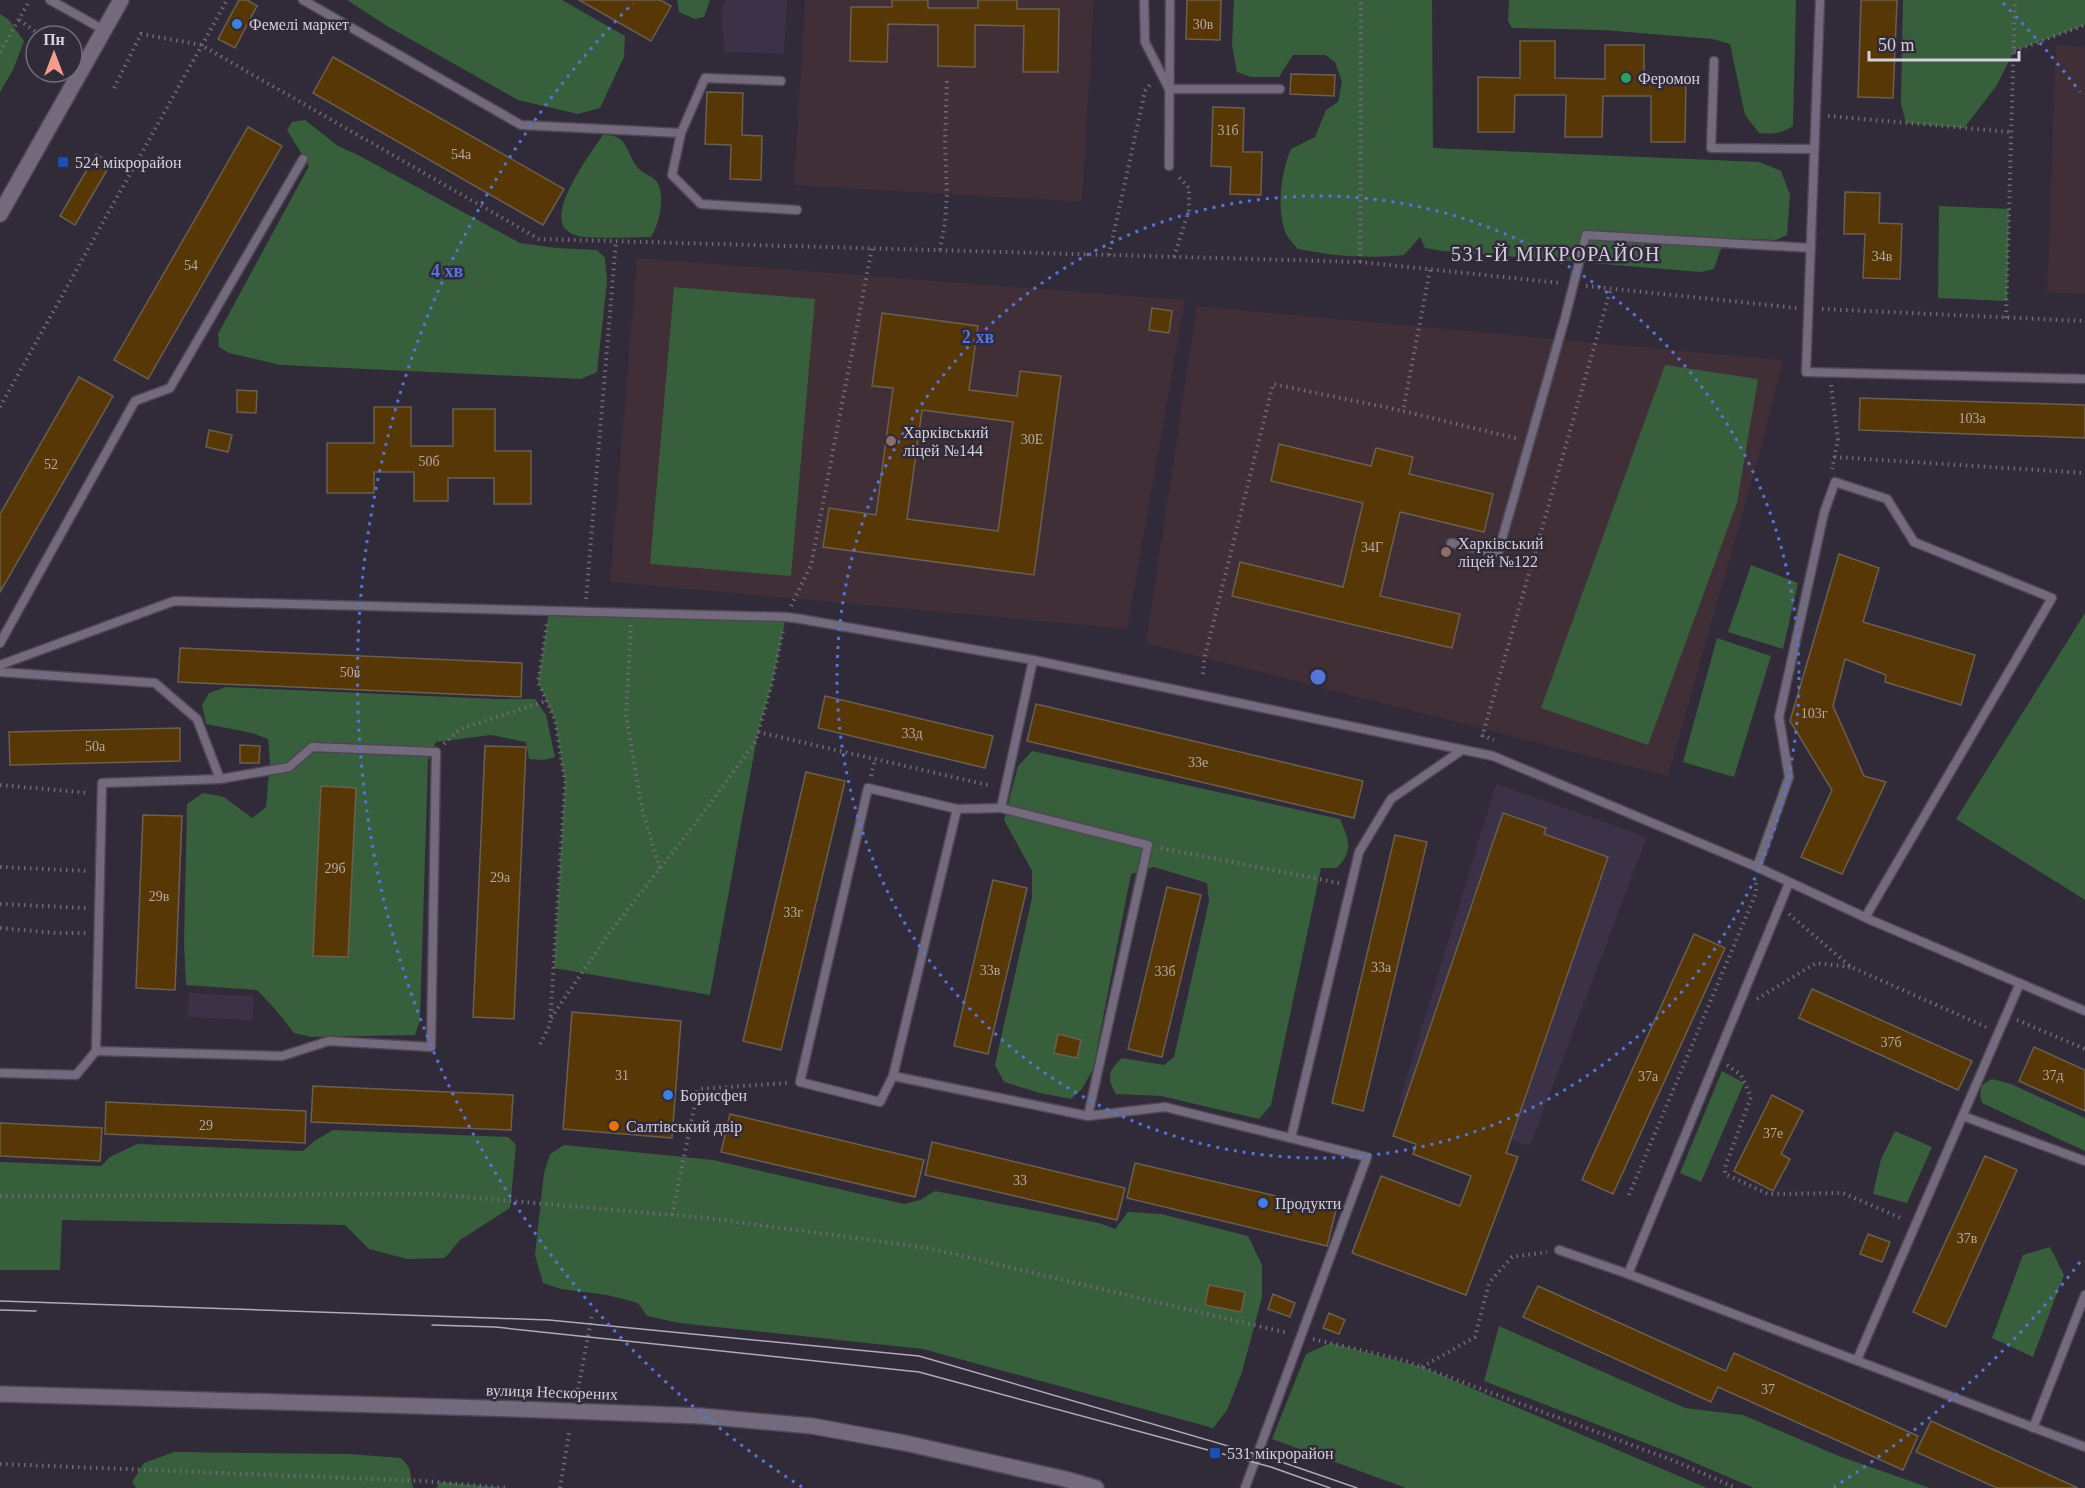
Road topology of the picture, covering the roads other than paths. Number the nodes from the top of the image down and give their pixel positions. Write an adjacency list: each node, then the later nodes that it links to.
1 (50, 0): 7 (lane)
2 (121, 0): 7 (main road)
3 (303, 0): 12 (lane)
4 (1144, 0): 10 (lane)
5 (1170, 0): 10 (lane)
6 (1820, 0): 13 (lane)
7 (104, 30): 17 (main road)
8 (1714, 61): 13 (lane)
9 (782, 81): 12 (lane)
10 (1169, 89): 11 (lane); 15 (lane)
11 (1280, 89)
12 (681, 133): 16 (lane)
13 (1814, 149): 18 (lane)
14 (303, 159): 21 (lane)
15 (1169, 166)
16 (797, 210)
17 (0, 214)
18 (1811, 248): 19 (lane); 20 (lane)
19 (2085, 379)
20 (1451, 543)
21 (0, 643)
22 (1033, 660): 23 (lane); 25 (lane); 27 (lane)
23 (0, 665)
24 (0, 672): 26 (lane)
25 (1462, 750): 29 (lane); 39 (lane)
26 (220, 779): 34 (lane); 34 (lane)
27 (1001, 808): 28 (lane); 37 (lane)
28 (957, 809): 36 (lane); 36 (lane)
29 (1756, 867): 30 (lane); 31 (lane)
30 (1789, 883): 31 (lane); 42 (lane)
31 (1866, 916): 32 (lane)
32 (2020, 983): 33 (lane); 38 (lane)
33 (2085, 1011)
34 (96, 1051): 35 (lane)
35 (0, 1073)
36 (893, 1076): 37 (lane)
37 (1088, 1116): 39 (lane)
38 (1963, 1116): 40 (lane); 44 (lane)
39 (1291, 1138): 49 (lane)
40 (2085, 1161)
41 (1559, 1250): 42 (lane)
42 (1628, 1274): 44 (lane)
43 (2085, 1295): 46 (lane)
44 (1857, 1360): 46 (lane)
45 (0, 1394): 48 (main road, вулиця Нескорених)
46 (2032, 1428): 47 (lane)
47 (2085, 1447)
48 (1096, 1488)
49 (1245, 1488)

